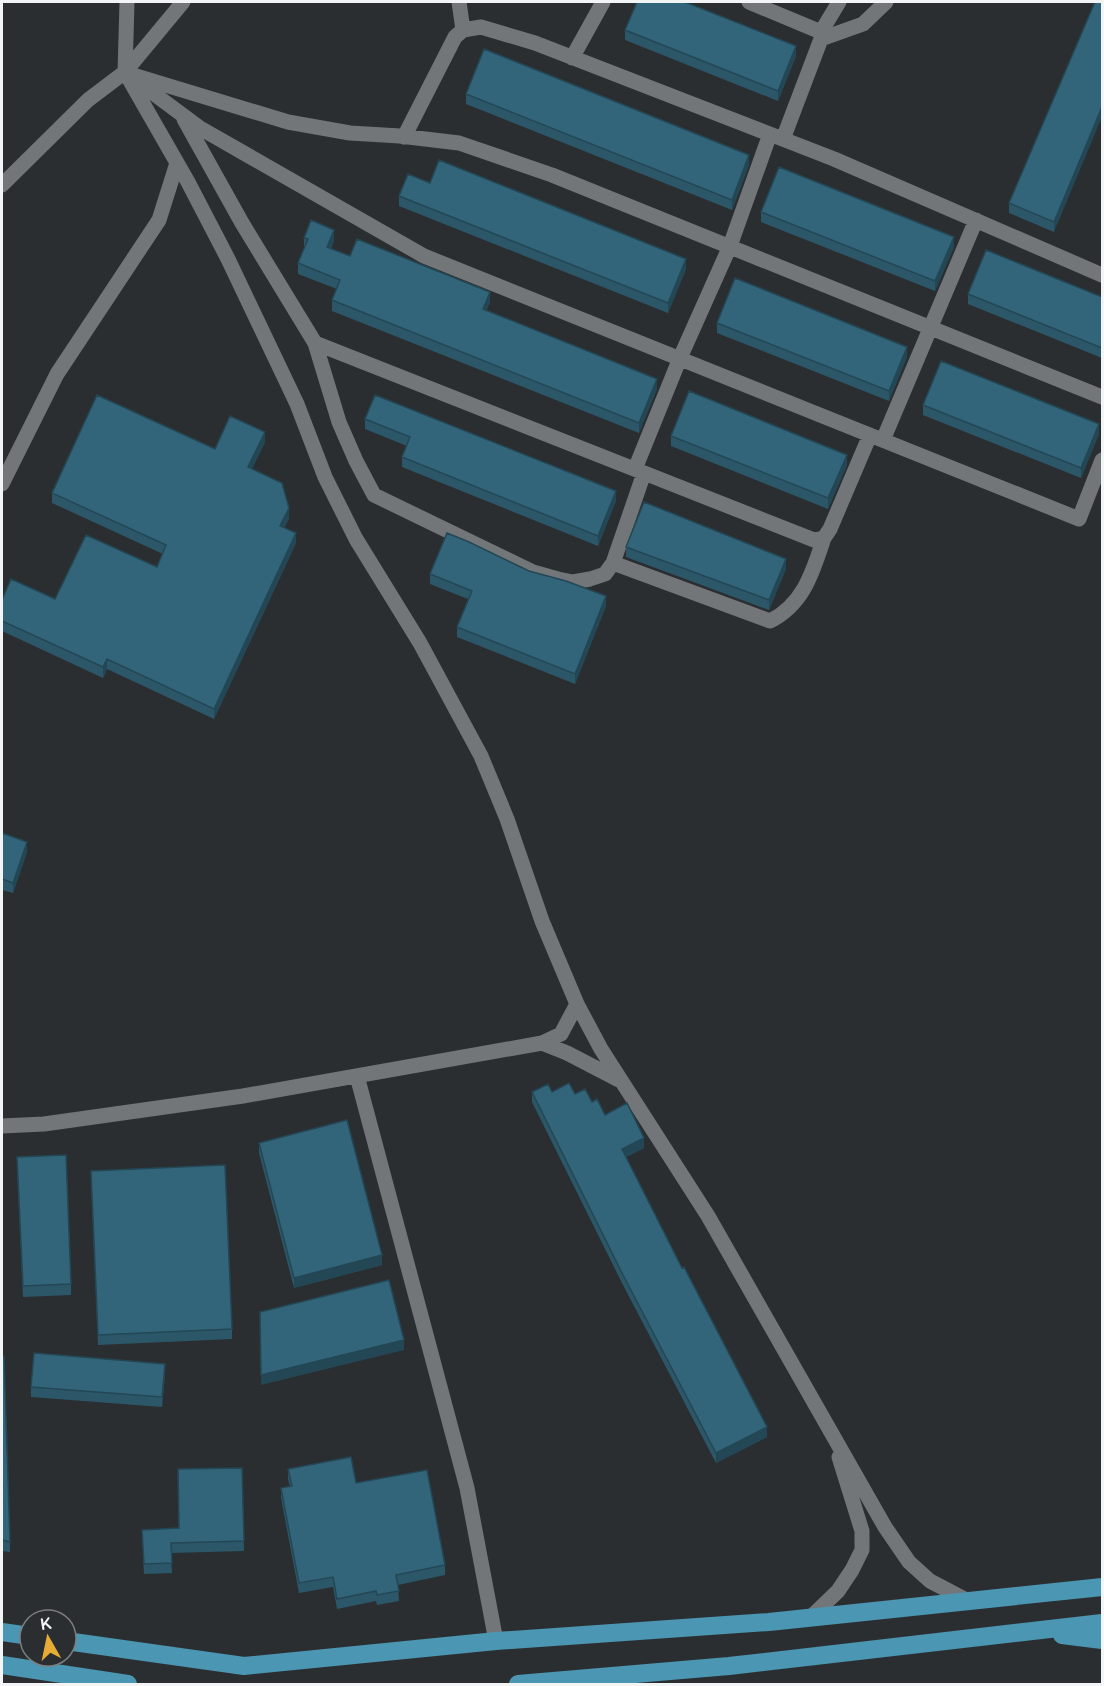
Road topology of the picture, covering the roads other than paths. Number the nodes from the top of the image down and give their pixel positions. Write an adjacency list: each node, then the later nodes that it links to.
1 (127, 2): 11 (street)
2 (183, 2): 11 (street)
3 (459, 2): 8 (street)
4 (603, 2): 10 (street)
5 (749, 2): 9 (street)
6 (839, 2): 9 (street)
7 (886, 2): 9 (street)
8 (463, 30): 10 (street); 14 (street)
9 (821, 36): 13 (street)
10 (572, 58): 13 (street)
11 (125, 72): 12 (street); 14 (street); 15 (street); 16 (street)
12 (181, 114): 21 (street); 22 (street)
13 (776, 136): 17 (street); 18 (street)
14 (404, 137): 18 (street)
15 (177, 163): 27 (street); 30 (street)
16 (2, 185)
17 (976, 220): 19 (street); 20 (street)
18 (730, 246): 20 (street); 22 (street)
19 (1102, 275)
20 (931, 328): 23 (street); 24 (street)
21 (315, 343): 26 (street); 29 (street)
22 (680, 358): 24 (street); 26 (street)
23 (1102, 397)
24 (877, 437): 25 (street); 28 (street)
25 (1102, 460)
26 (639, 471): 28 (street); 29 (street)
27 (2, 484)
28 (824, 538): 29 (street)
29 (613, 563)
30 (577, 1004): 31 (street); 33 (street)
31 (542, 1043): 32 (street); 33 (street)
32 (357, 1076): 34 (street); 44 (street)
33 (622, 1082): 35 (street)
34 (2, 1126)
35 (833, 1437): 37 (street); 38 (street)
36 (1102, 1587): 37 (main road)
37 (968, 1601): 38 (main road)
38 (810, 1618): 44 (main road)
39 (1102, 1623): 40 (main road)
40 (1027, 1631): 43 (main road); 48 (main road)
41 (2, 1632): 42 (main road)
42 (18, 1634)
43 (1102, 1640)
44 (496, 1641): 45 (main road)
45 (78, 1643)
46 (2, 1665): 47 (main road)
47 (128, 1684)
48 (518, 1684)

